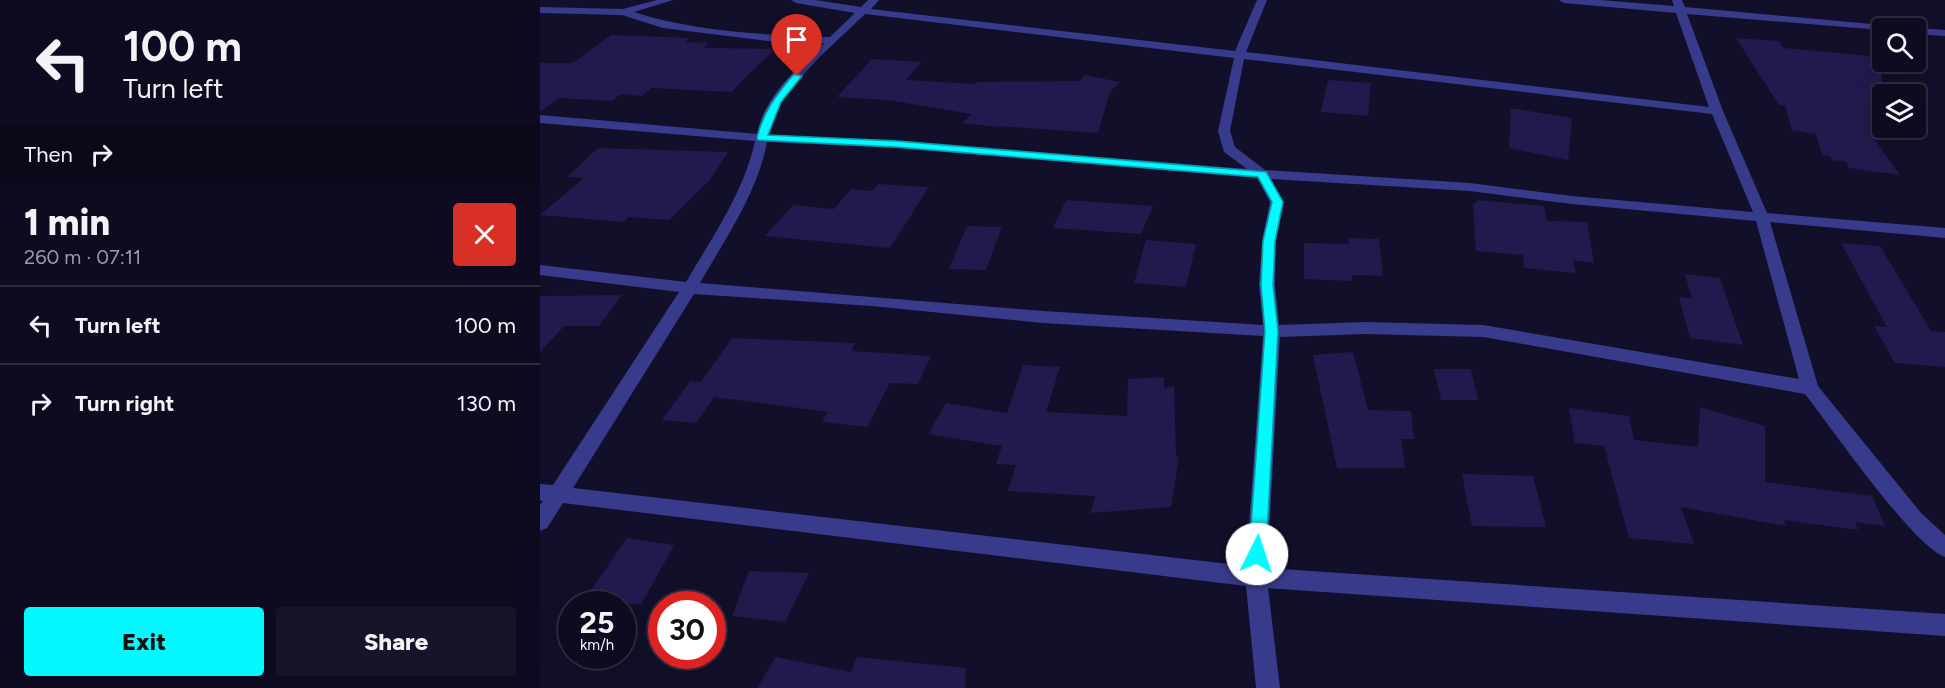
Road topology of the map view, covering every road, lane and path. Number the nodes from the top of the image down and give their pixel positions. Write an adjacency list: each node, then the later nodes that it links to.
1 (668, 0): 8 (street)
2 (796, 0): 5 (street)
3 (1262, 0): 13 (street)
4 (1564, 0): 6 (street)
5 (869, 5): 12 (street); 13 (street)
6 (1679, 5): 9 (street); 14 (street)
7 (540, 10): 8 (street)
8 (623, 12): 12 (street)
9 (1872, 26)
10 (1926, 32): 11 (street)
11 (1945, 33)
12 (833, 40): 16 (street)
13 (1240, 53): 14 (street); 17 (street)
14 (1718, 111): 18 (street)
15 (540, 119): 16 (street)
16 (762, 138): 17 (street); 21 (street)
17 (1262, 174): 18 (street); 22 (street)
18 (1761, 215): 19 (street); 23 (street)
19 (1945, 233)
20 (540, 270): 21 (street)
21 (690, 288): 22 (street); 24 (street)
22 (1272, 331): 23 (street); 27 (street)
23 (1810, 388): 26 (street)
24 (549, 494): 25 (street); 27 (street)
25 (540, 522)
26 (1945, 548)
27 (1256, 577): 28 (street); 29 (street)
28 (1945, 625)
29 (1268, 688)

